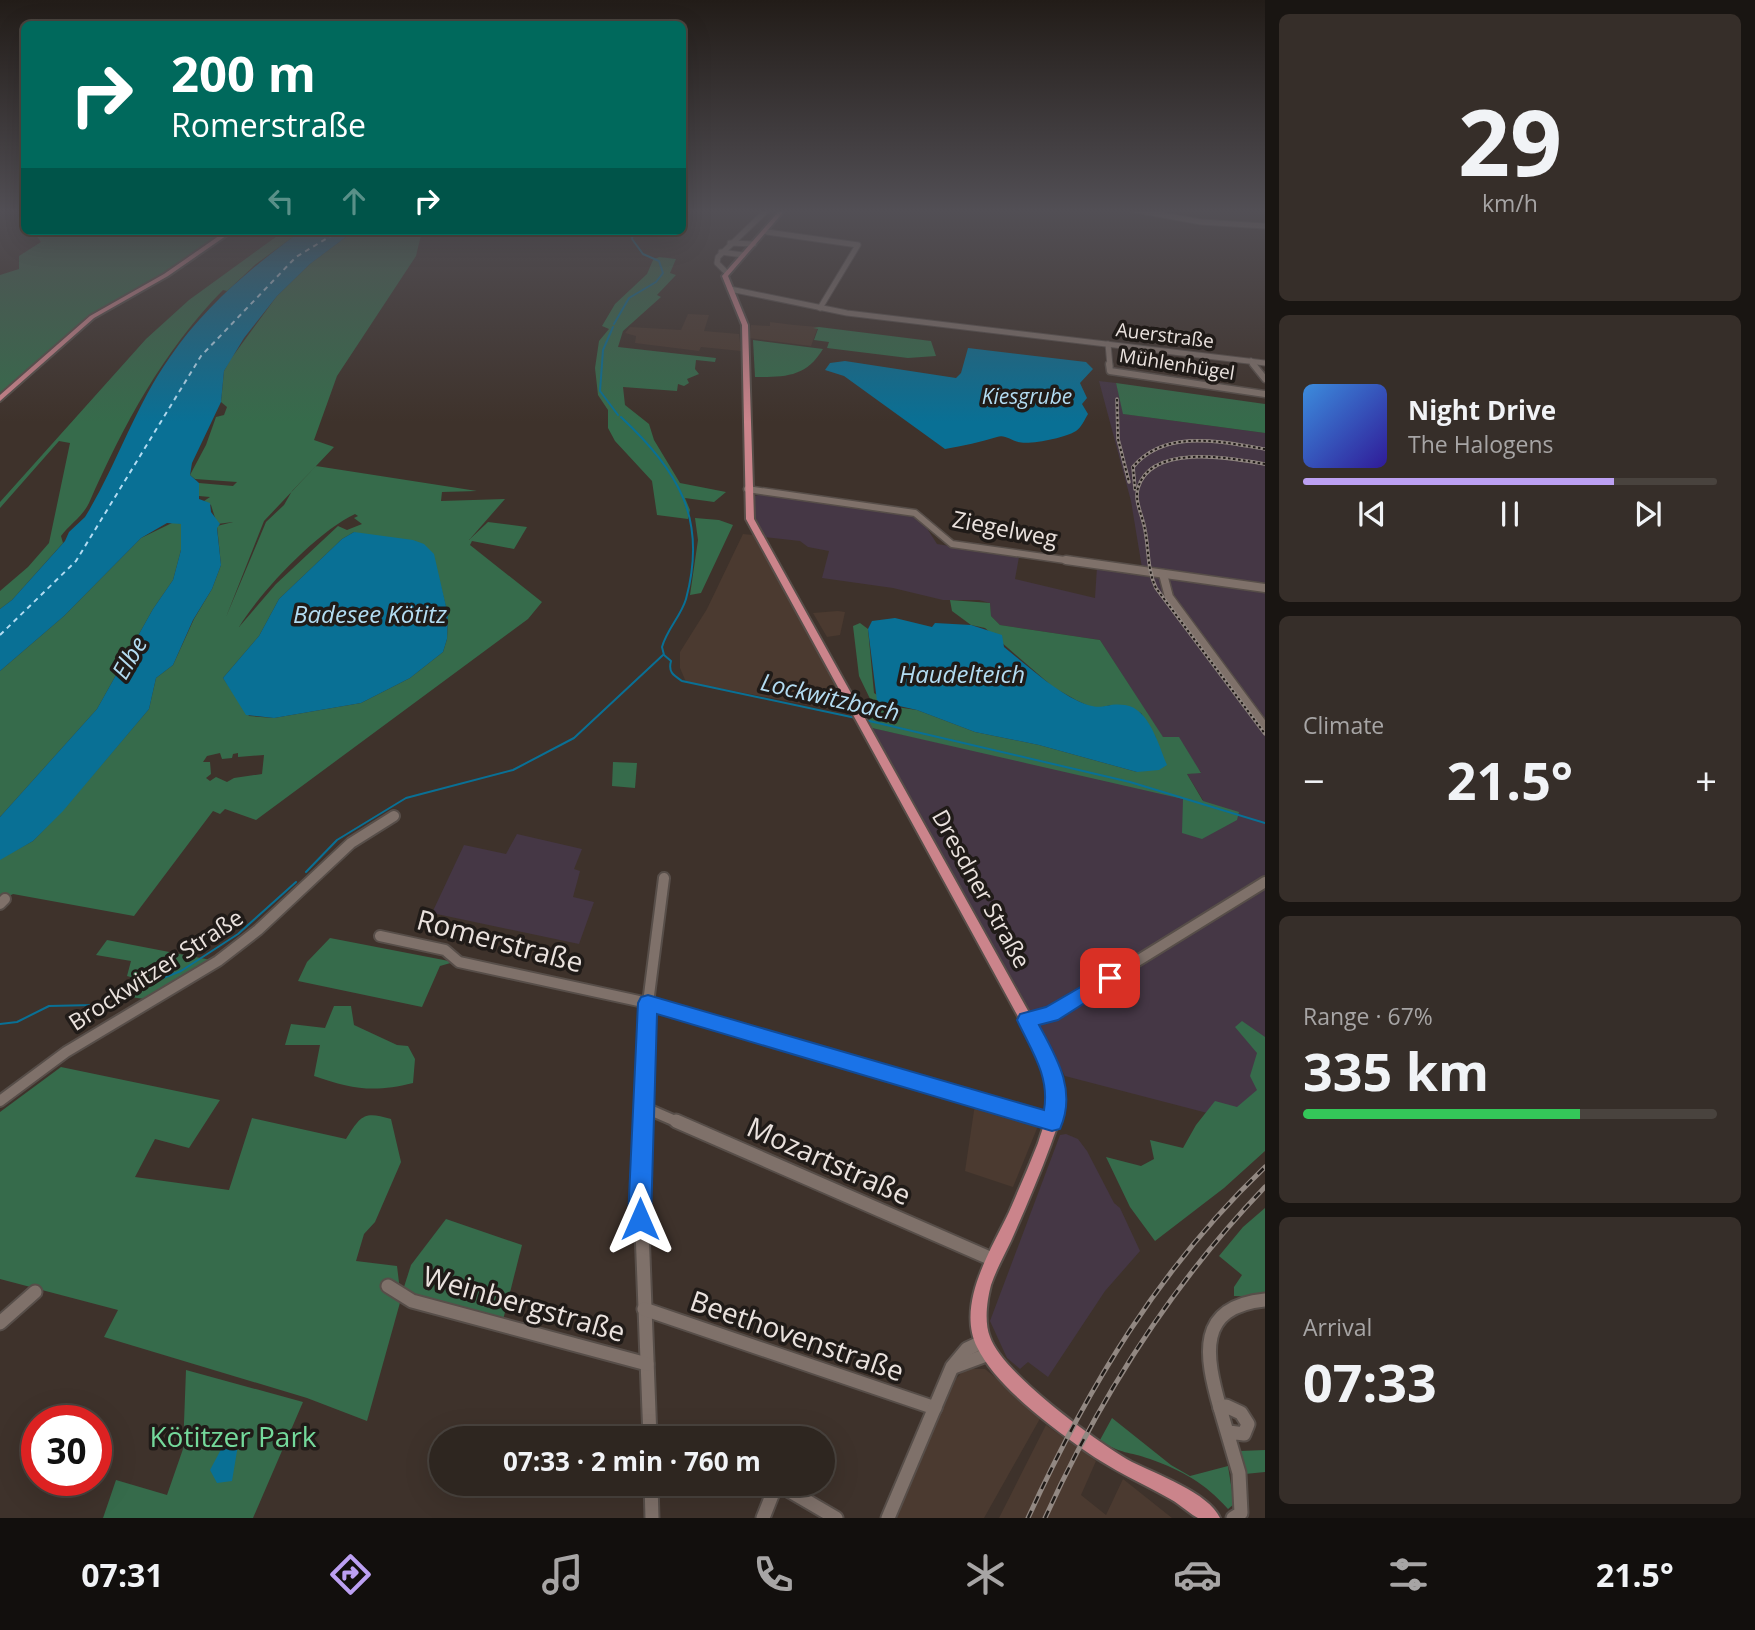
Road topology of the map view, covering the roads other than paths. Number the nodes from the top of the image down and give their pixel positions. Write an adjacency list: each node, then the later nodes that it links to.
1 (157, 280): 11 (main road)
2 (728, 280): 4 (main road, Dresdner Straße)
3 (837, 280): 5 (street)
4 (730, 289): 5 (street, Auerstraße); 12 (main road, Dresdner Straße)
5 (820, 308): 6 (street, Auerstraße)
6 (1108, 344): 7 (street, Auerstraße); 10 (street, Mühlenhügel)
7 (1251, 361): 8 (street, Auerstraße); 9 (street)
8 (1265, 363)
9 (1265, 379)
10 (1265, 394)
11 (0, 399)
12 (747, 489): 13 (street, Ziegelweg); 21 (main road, Dresdner Straße)
13 (1163, 574): 14 (street, Ziegelweg); 15 (street)
14 (1265, 588)
15 (1265, 727)
16 (394, 816): 22 (street, Brockwitzer Straße)
17 (664, 878): 20 (street)
18 (1265, 882): 21 (street)
19 (380, 936): 20 (street, Romerstraße)
20 (648, 1003): 23 (street); 24 (street, Romerstraße)
21 (1027, 1020): 24 (main road, Dresdner Straße)
22 (0, 1101)
23 (643, 1107): 25 (street, Mozartstraße); 29 (street)
24 (1052, 1122): 25 (main road, Dresdner Straße)
25 (994, 1260): 31 (main road, Dresdner Straße)
26 (388, 1286): 32 (street, Weinbergstraße)
27 (35, 1292): 30 (street)
28 (1265, 1300): 34 (street)
29 (644, 1310): 32 (street); 33 (street, Beethovenstraße)
30 (0, 1323)
31 (986, 1348): 33 (street); 42 (main road)
32 (648, 1364): 35 (street)
33 (935, 1408): 41 (street)
34 (1220, 1408): 36 (street); 36 (street)
35 (650, 1426)
36 (1229, 1432): 43 (street)
37 (651, 1496): 38 (street)
38 (652, 1518)
39 (763, 1518): 40 (street)
40 (836, 1518)
41 (888, 1518)
42 (1211, 1518)
43 (1233, 1518)

